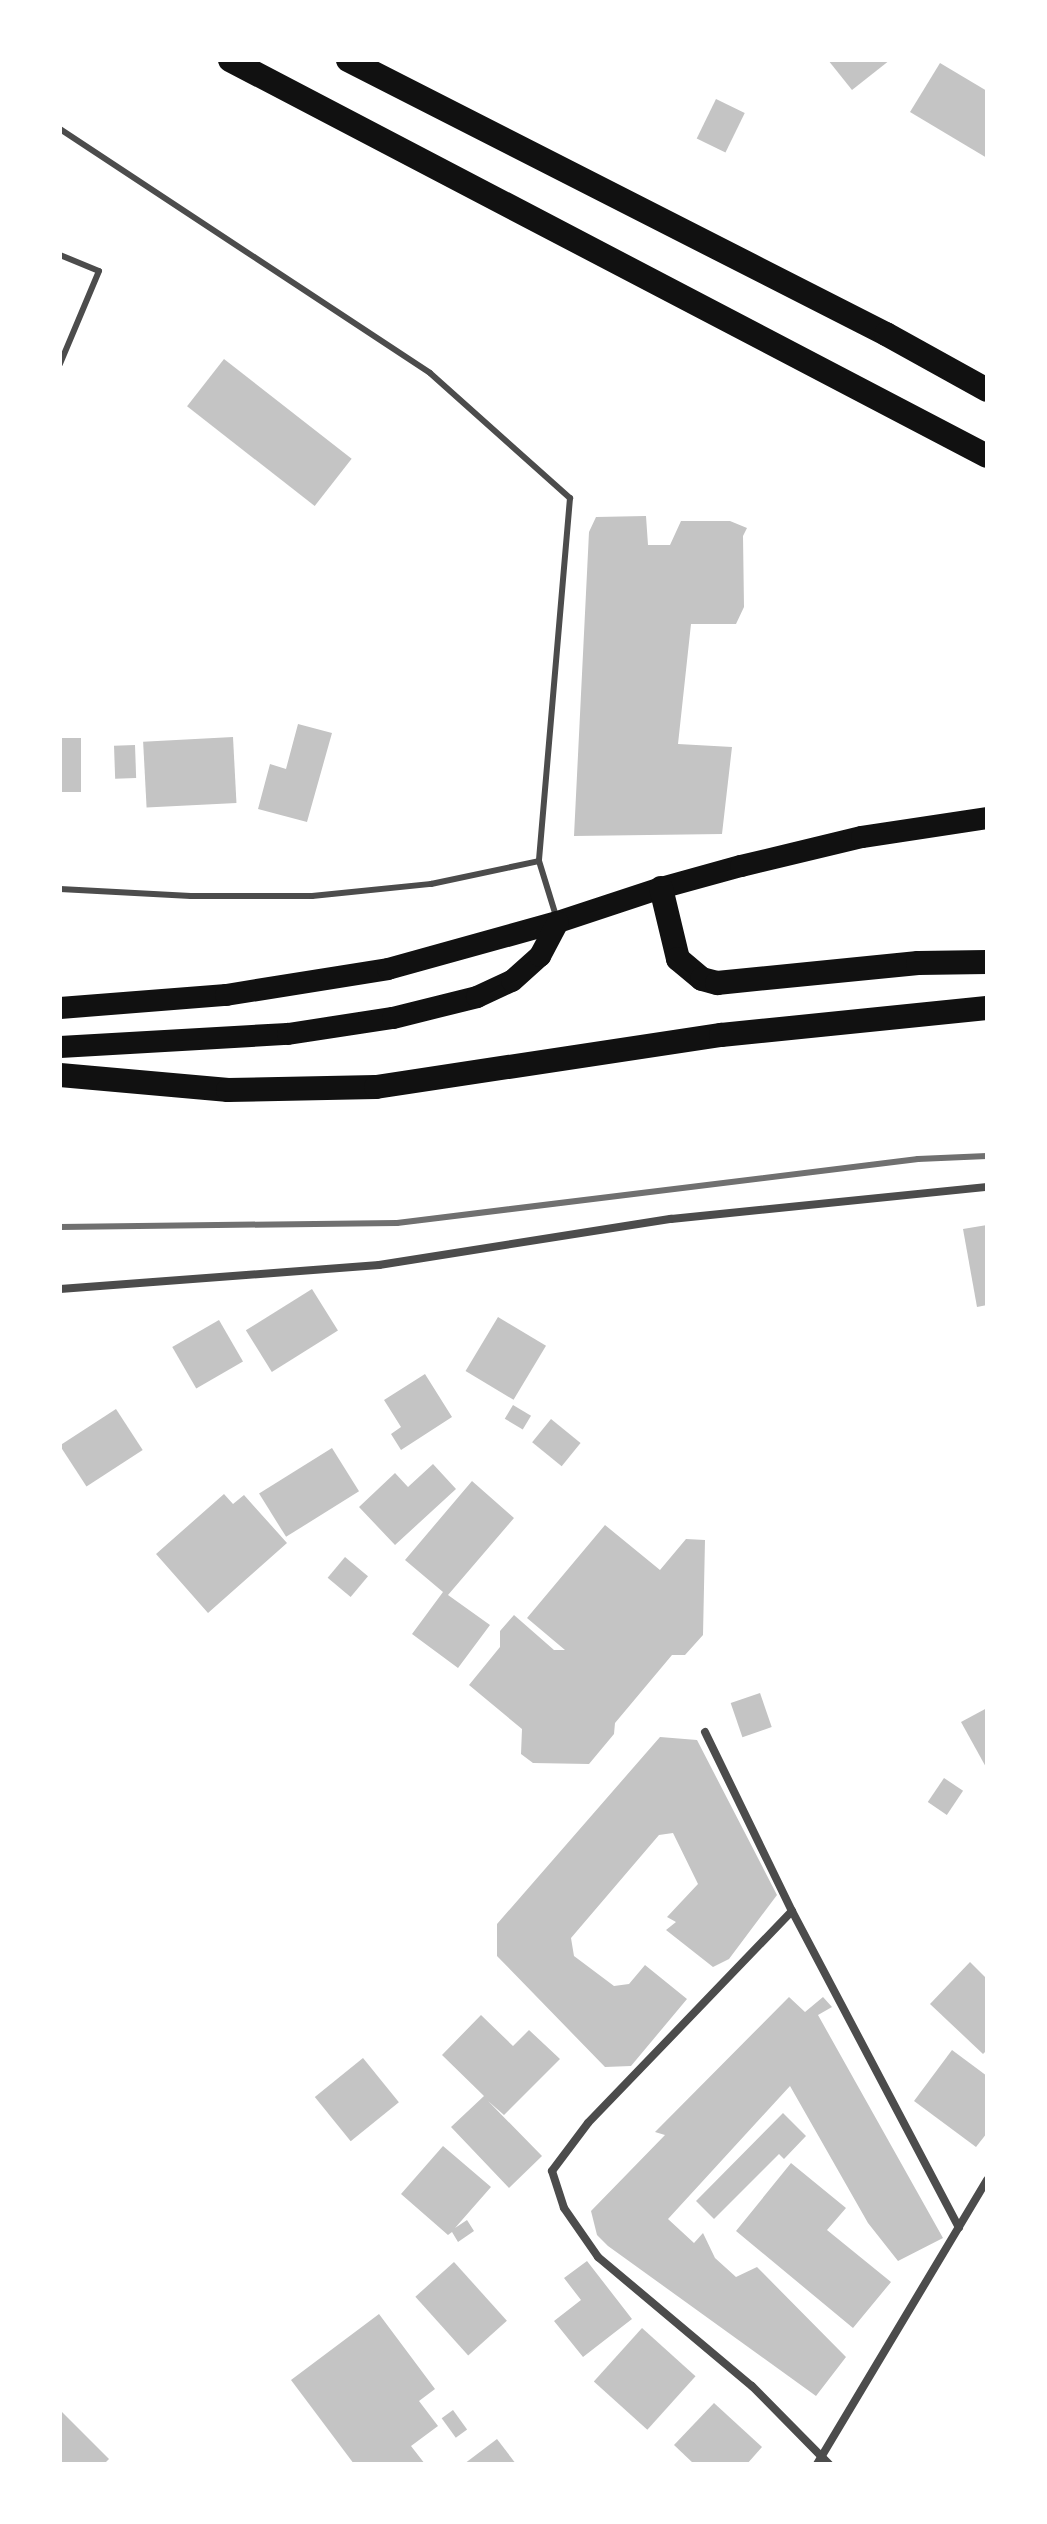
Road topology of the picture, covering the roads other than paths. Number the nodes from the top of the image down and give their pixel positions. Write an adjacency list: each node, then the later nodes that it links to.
1 (230, 60): 7 (highway)
2 (348, 60): 6 (highway)
3 (60, 129): 9 (lane)
4 (60, 255): 5 (lane)
5 (60, 364)
6 (987, 390)
7 (987, 456)
8 (987, 818): 10 (highway)
9 (539, 861): 11 (lane); 12 (lane)
10 (661, 888): 12 (highway); 13 (highway)
11 (60, 889)
12 (558, 922): 14 (highway); 16 (highway)
13 (987, 962)
14 (60, 1008)
15 (987, 1008): 17 (highway)
16 (60, 1047)
17 (60, 1075)
18 (987, 1187): 19 (street)
19 (60, 1289)
20 (705, 1732): 21 (street)
21 (792, 1911): 23 (street); 24 (street)
22 (987, 2180): 23 (street)
23 (959, 2228): 24 (street)
24 (823, 2462)

